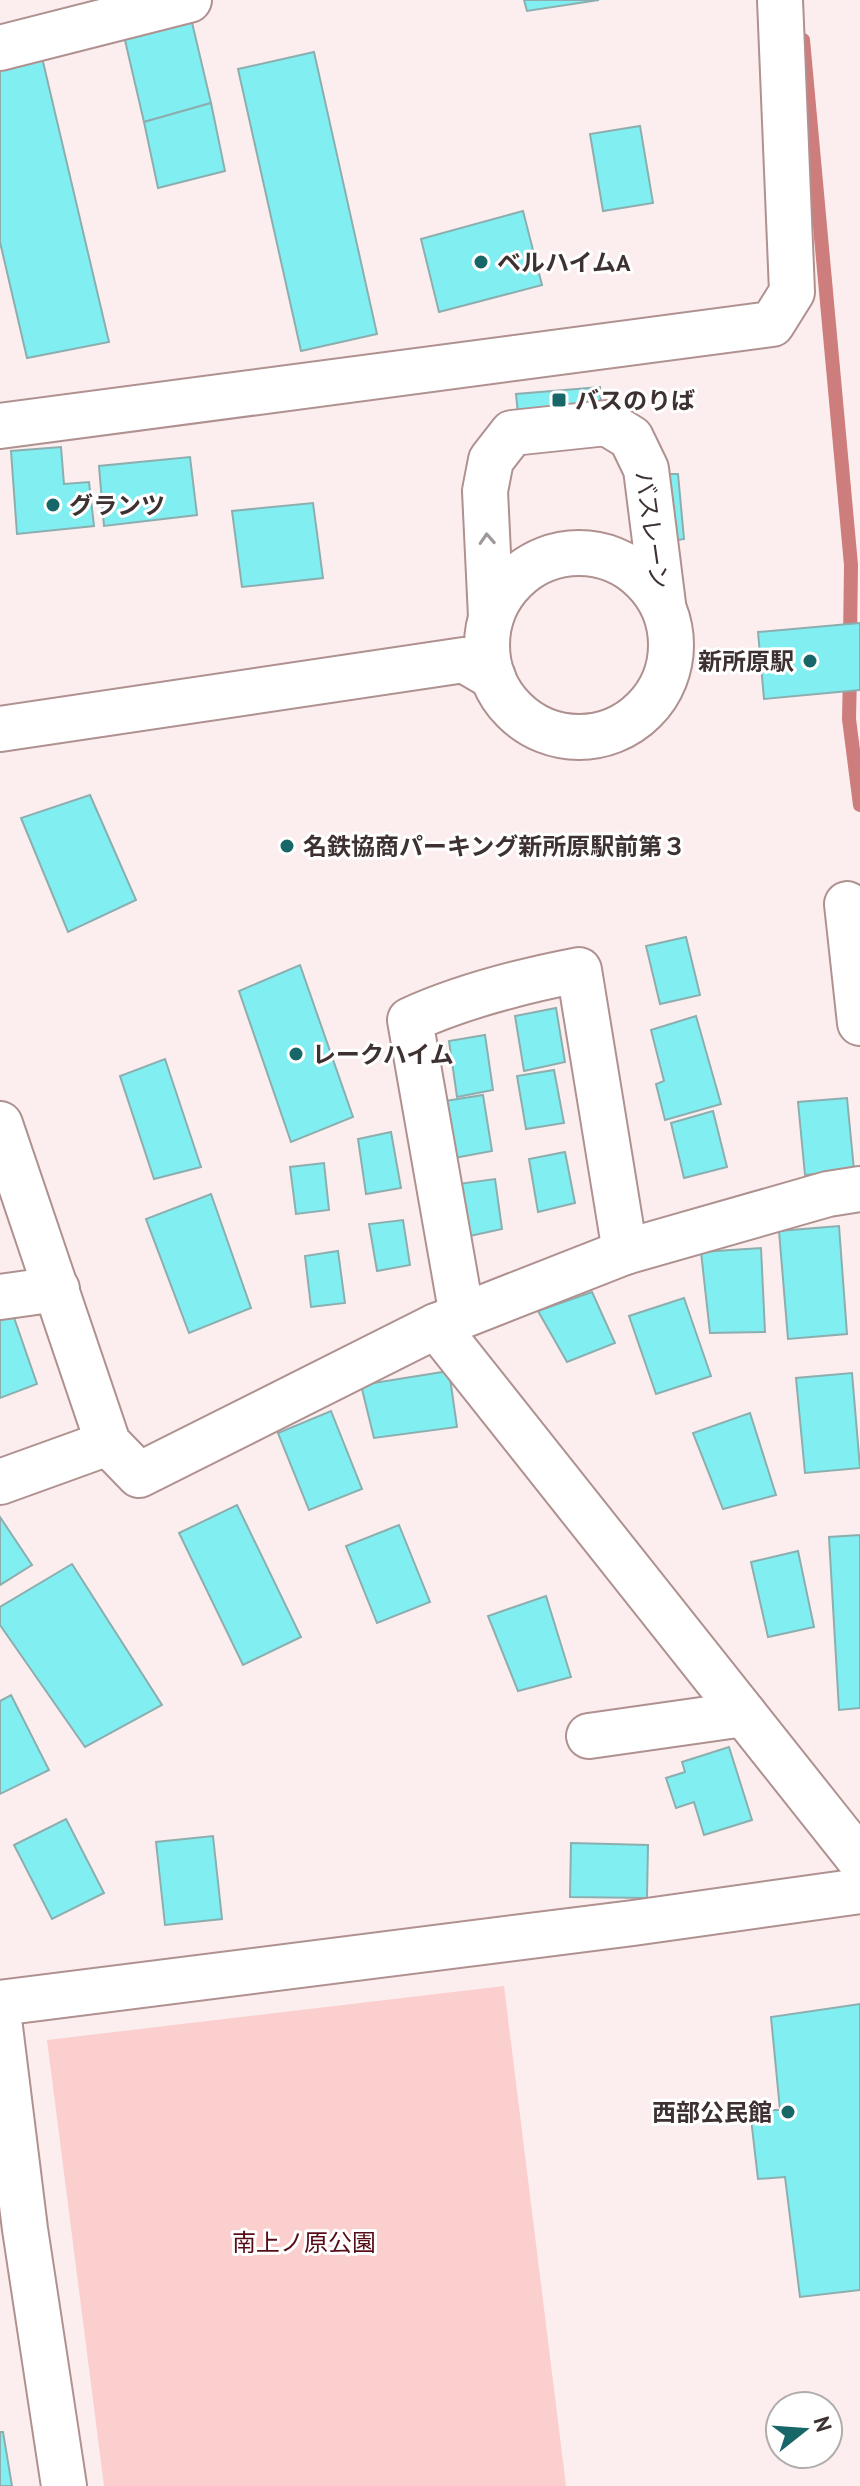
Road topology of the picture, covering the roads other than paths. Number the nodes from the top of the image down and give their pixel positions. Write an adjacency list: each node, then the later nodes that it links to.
1 (189, 0): 3 (street)
2 (780, 0): 4 (street)
3 (0, 48)
4 (0, 426)
5 (663, 604): 6 (street); 6 (street); 6 (street, バスレーン, one-way to 5)
6 (484, 645): 7 (street)
7 (0, 729)
8 (847, 904): 9 (street)
9 (860, 1023)
10 (0, 1124): 13 (street)
11 (860, 1189): 12 (street)
12 (625, 1252): 15 (street); 15 (street)
13 (57, 1289): 14 (street); 16 (street)
14 (0, 1297)
15 (449, 1321): 16 (street); 18 (street)
16 (108, 1443): 17 (street)
17 (0, 1482)
18 (744, 1714): 19 (street); 20 (street)
19 (589, 1736)
20 (860, 1860)
21 (860, 1891): 22 (street)
22 (0, 2003)
23 (0, 2027): 24 (street)
24 (12, 2232): 25 (street)
25 (64, 2486)

